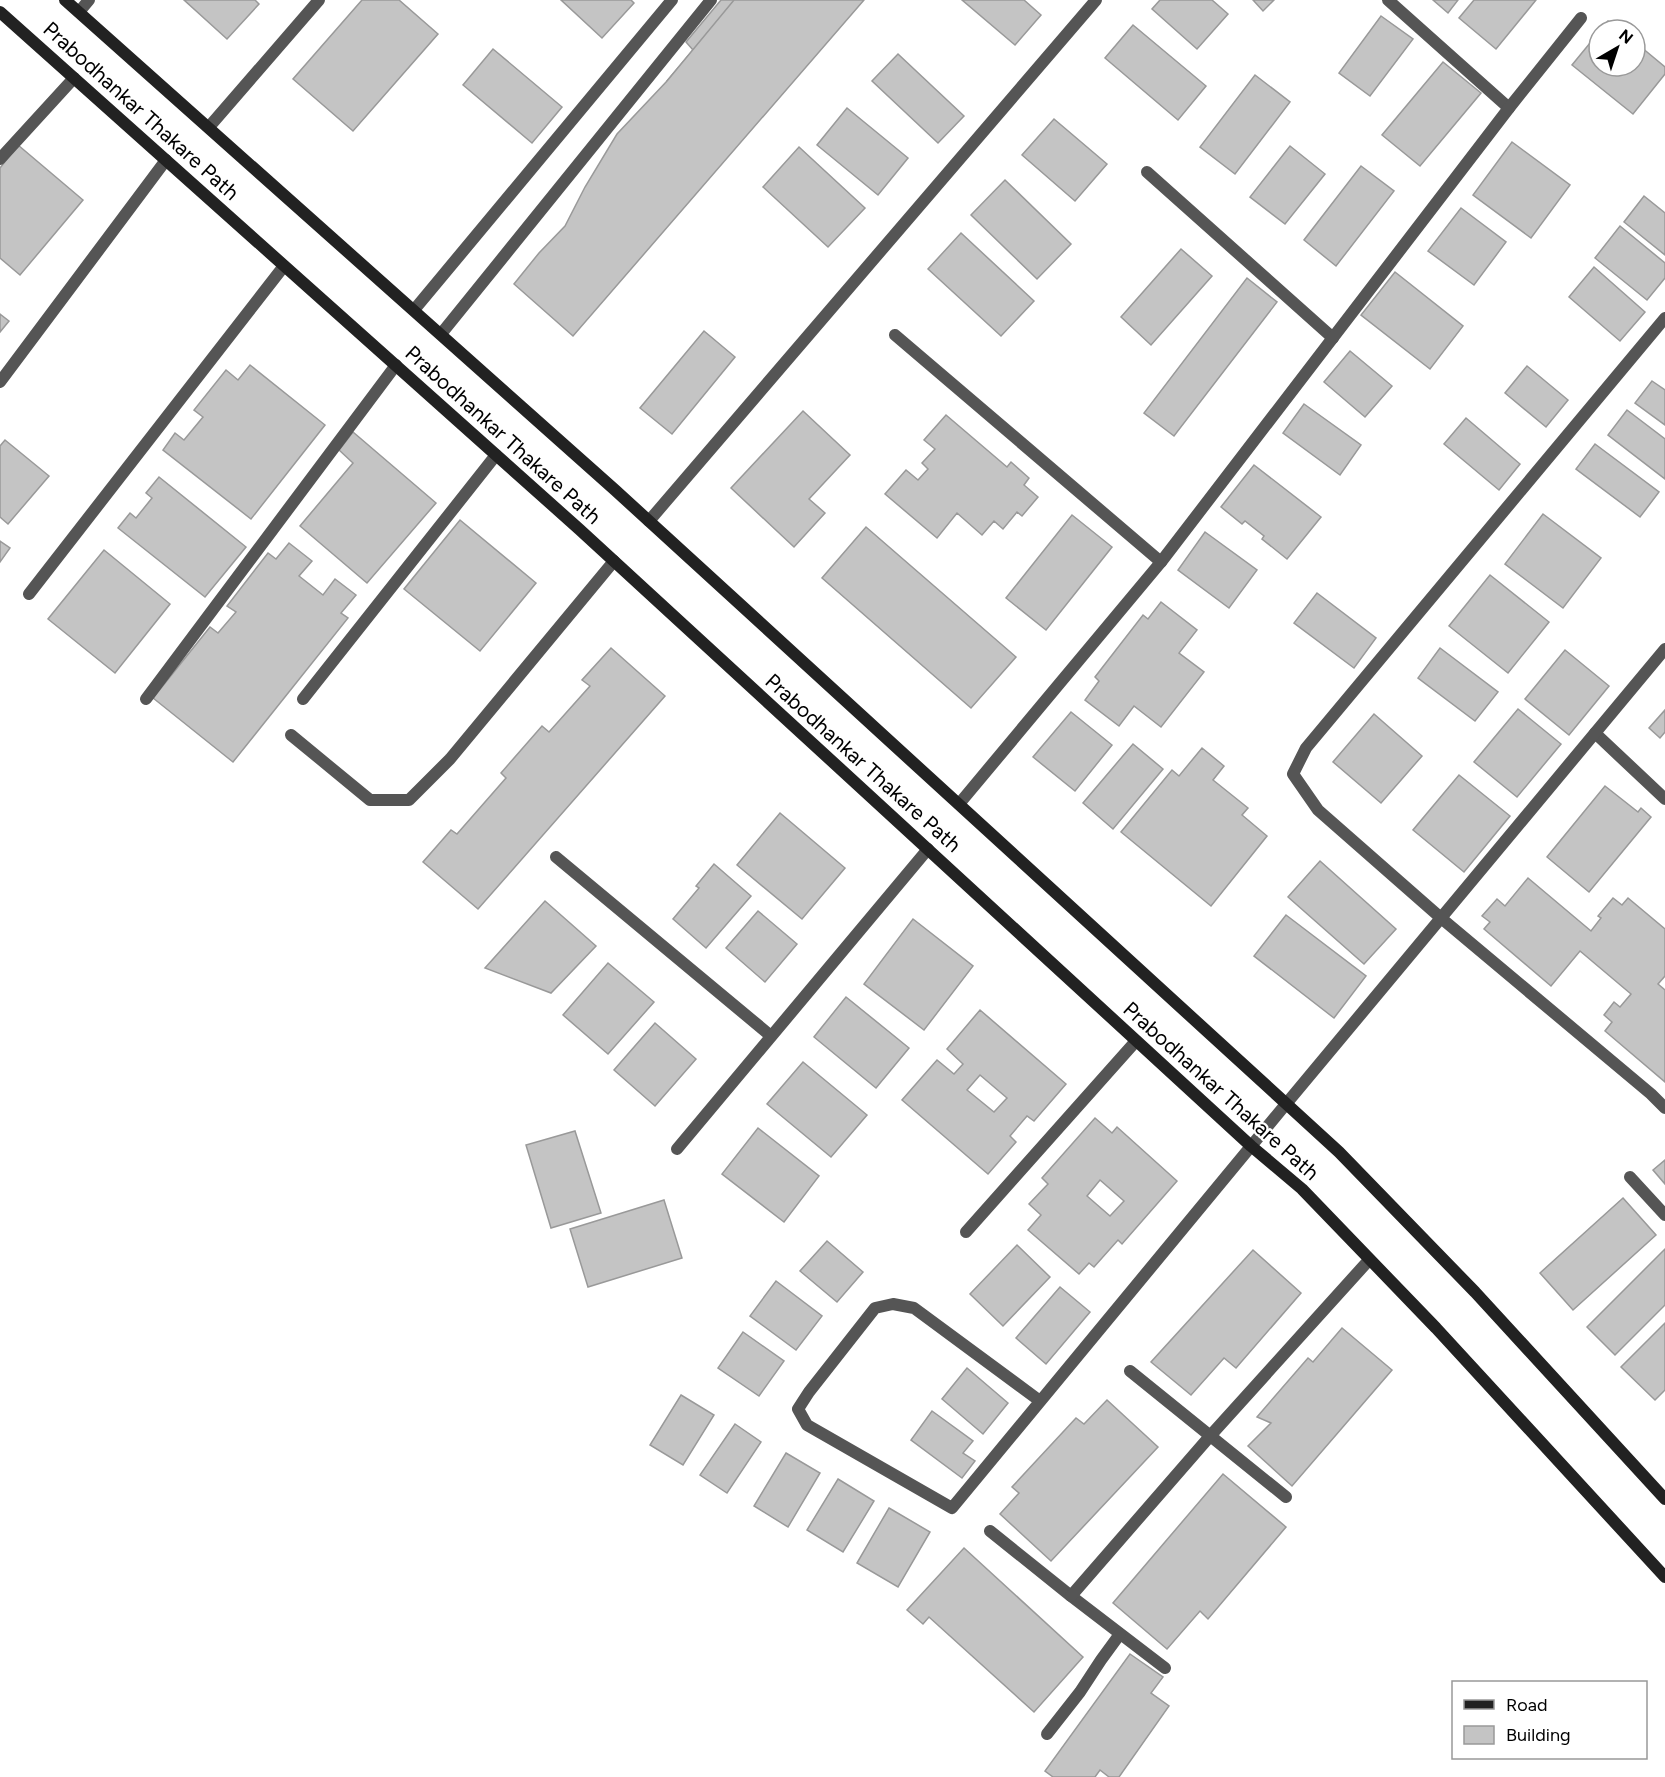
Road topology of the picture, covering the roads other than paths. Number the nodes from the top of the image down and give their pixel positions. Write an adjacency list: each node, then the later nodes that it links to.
1 (65, 0): 9 (main road, Prabodhankar Thakare Path)
2 (89, 0): 9 (street)
3 (319, 0): 13 (street)
4 (672, 0): 18 (street)
5 (711, 0): 20 (street)
6 (1096, 0): 26 (street)
7 (1388, 0): 12 (street)
8 (0, 12): 11 (main road, Prabodhankar Thakare Path)
9 (79, 12): 13 (main road, Prabodhankar Thakare Path)
10 (1581, 18): 12 (street)
11 (74, 78): 14 (street); 15 (main road, Prabodhankar Thakare Path)
12 (1509, 108): 22 (street)
13 (209, 127): 18 (main road, Prabodhankar Thakare Path)
14 (0, 159)
15 (166, 160): 17 (main road, Prabodhankar Thakare Path); 24 (street)
16 (1147, 172): 22 (street)
17 (284, 266): 23 (main road, Prabodhankar Thakare Path); 29 (street)
18 (414, 310): 20 (main road, Prabodhankar Thakare Path)
19 (1665, 318): 39 (street)
20 (441, 334): 26 (main road, Prabodhankar Thakare Path)
21 (895, 335): 28 (street)
22 (1333, 338): 28 (street)
23 (396, 365): 25 (main road, Prabodhankar Thakare Path); 31 (street)
24 (0, 382)
25 (496, 455): 27 (main road, Prabodhankar Thakare Path); 32 (street)
26 (649, 521): 36 (main road, Prabodhankar Thakare Path)
27 (614, 561): 34 (street); 37 (main road, Prabodhankar Thakare Path)
28 (1161, 562): 36 (street)
29 (29, 594)
30 (1665, 649): 33 (street)
31 (146, 699)
32 (303, 699)
33 (1595, 733): 35 (street); 39 (street)
34 (291, 735)
35 (1665, 799)
36 (959, 804): 42 (main road, Prabodhankar Thakare Path)
37 (928, 849): 40 (street); 41 (main road, Prabodhankar Thakare Path)
38 (556, 857): 40 (street)
39 (1441, 918): 42 (street); 43 (street)
40 (771, 1036): 45 (street)
41 (1137, 1041): 44 (main road, Prabodhankar Thakare Path); 48 (street)
42 (1286, 1104): 44 (street); 54 (main road, Prabodhankar Thakare Path)
43 (1665, 1108)
44 (1251, 1146): 49 (main road, Prabodhankar Thakare Path); 51 (street)
45 (677, 1149)
46 (1630, 1177): 47 (street)
47 (1665, 1215)
48 (966, 1232)
49 (1370, 1260): 52 (street); 56 (main road, Prabodhankar Thakare Path)
50 (1130, 1371): 52 (street)
51 (1040, 1401): 51 (street)
52 (1211, 1435): 53 (street); 57 (street)
53 (1286, 1497)
54 (1665, 1499)
55 (990, 1531): 57 (street)
56 (1665, 1577)
57 (1071, 1596): 58 (street)
58 (1120, 1634): 59 (street); 60 (street)
59 (1165, 1668)
60 (1047, 1734)

